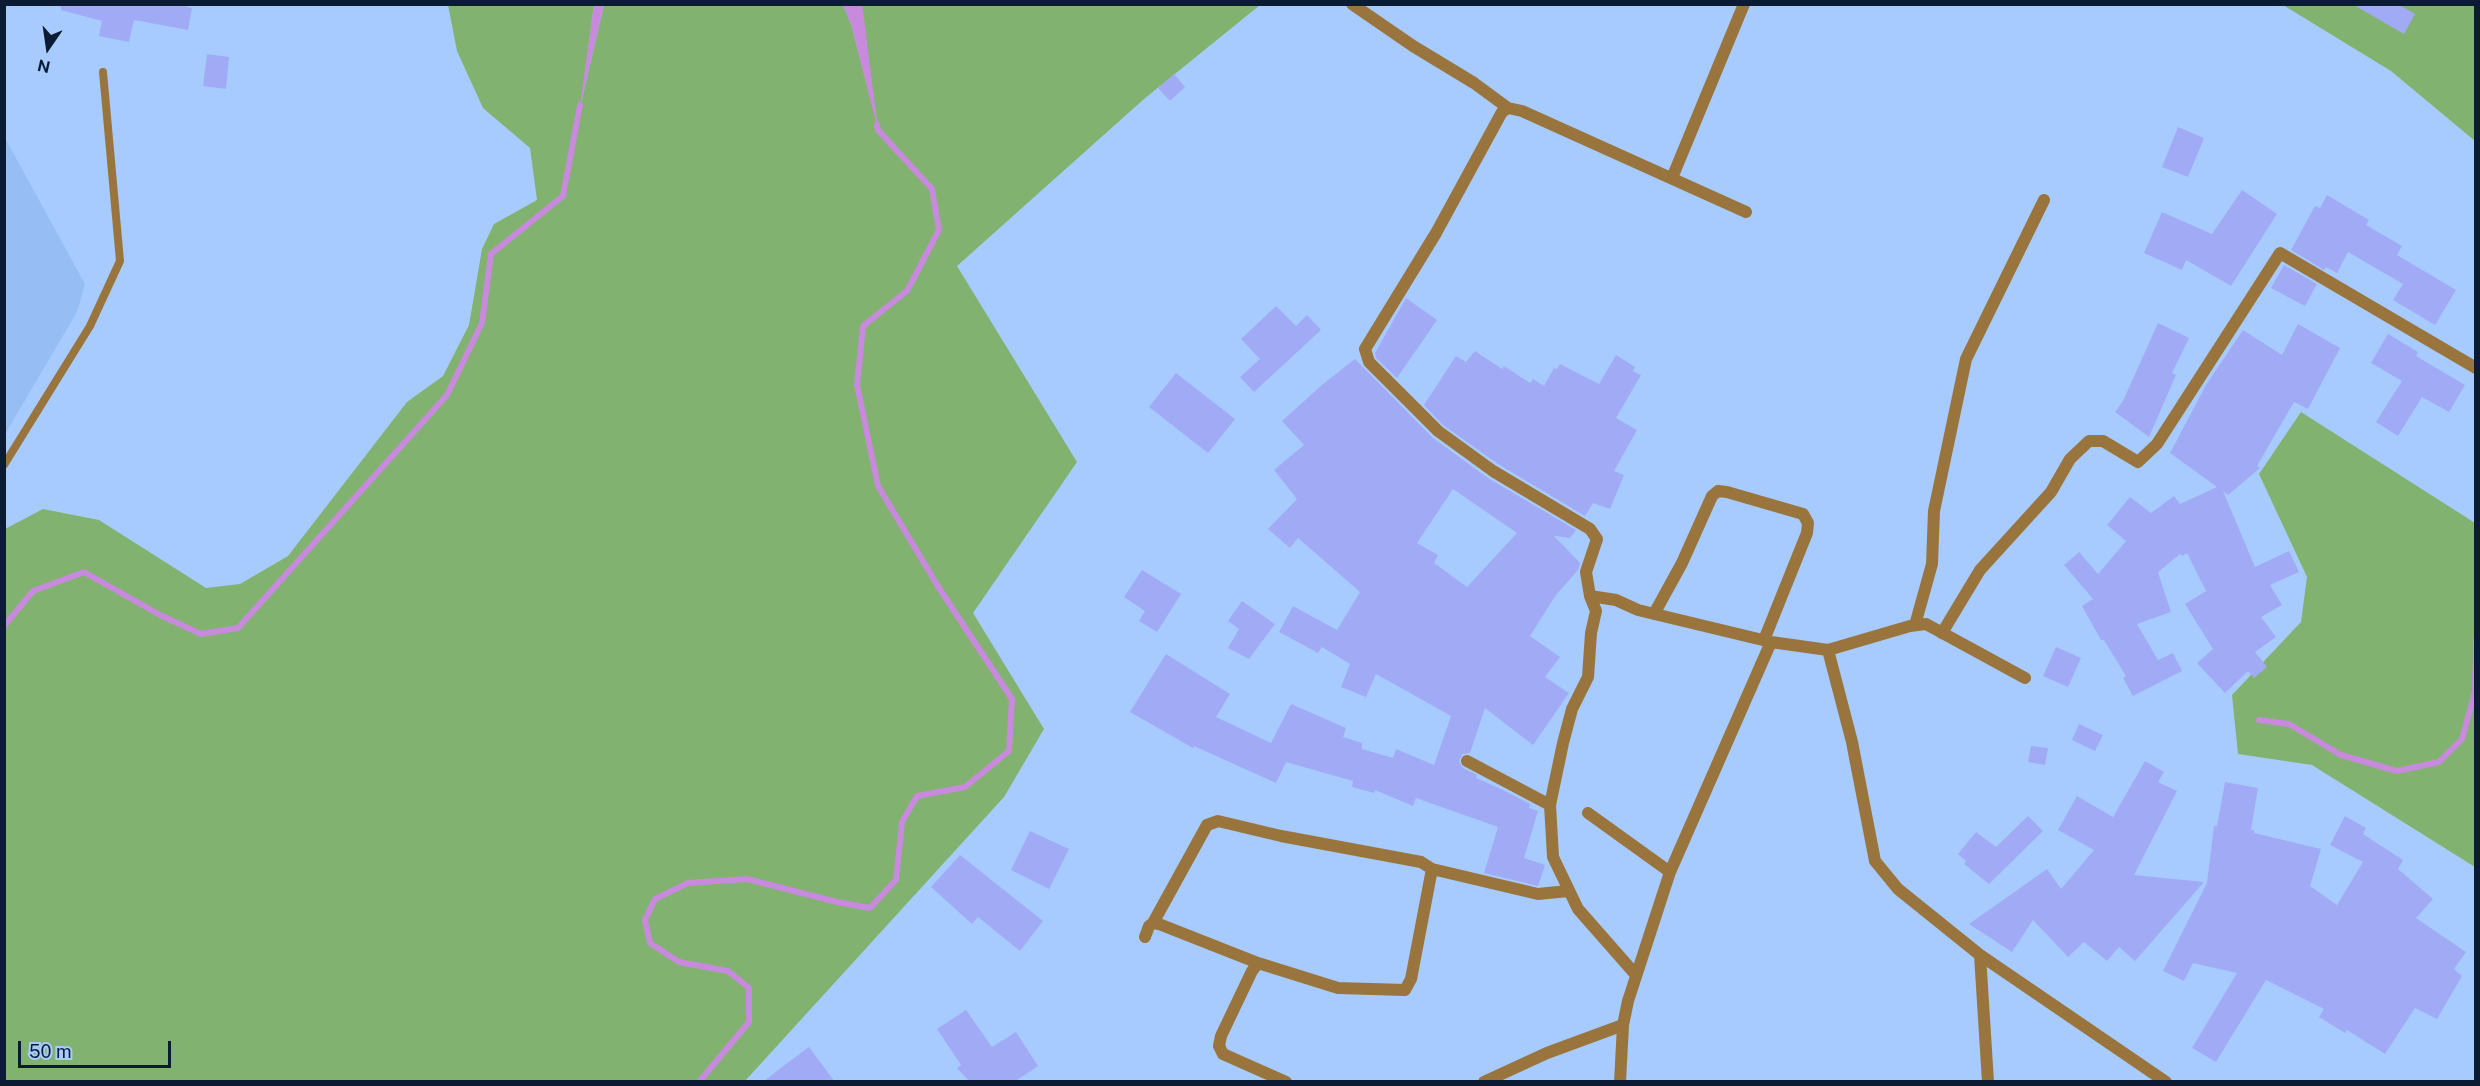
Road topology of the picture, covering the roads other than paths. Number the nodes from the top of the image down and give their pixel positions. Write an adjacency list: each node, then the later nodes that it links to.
1 (1352, 4): 4 (street)
2 (1744, 4): 5 (street)
3 (104, 72): 9 (lane)
4 (1508, 108): 5 (street); 10 (street)
5 (1672, 178): 7 (street)
6 (2044, 200): 12 (street)
7 (1746, 212)
8 (2475, 368): 13 (street)
9 (4, 465)
10 (1590, 596): 11 (street); 18 (street)
11 (1654, 614): 14 (street); 14 (street)
12 (1915, 626): 13 (street); 15 (street)
13 (1942, 633): 16 (street)
14 (1768, 641): 15 (street); 21 (street)
15 (1828, 650): 25 (street)
16 (2025, 678)
17 (1467, 761): 18 (street)
18 (1550, 804): 22 (street)
19 (1588, 813): 21 (street)
20 (1432, 869): 22 (street); 23 (street); 26 (street)
21 (1670, 872): 27 (street)
22 (1568, 891): 27 (street)
23 (1154, 922): 24 (street); 26 (street)
24 (1145, 937)
25 (1980, 955): 32 (street); 33 (street)
26 (1258, 963): 29 (street)
27 (1636, 975): 28 (street)
28 (1623, 1025): 30 (street); 31 (street)
29 (1286, 1082)
30 (1484, 1082)
31 (1620, 1082)
32 (1988, 1082)
33 (2166, 1082)

